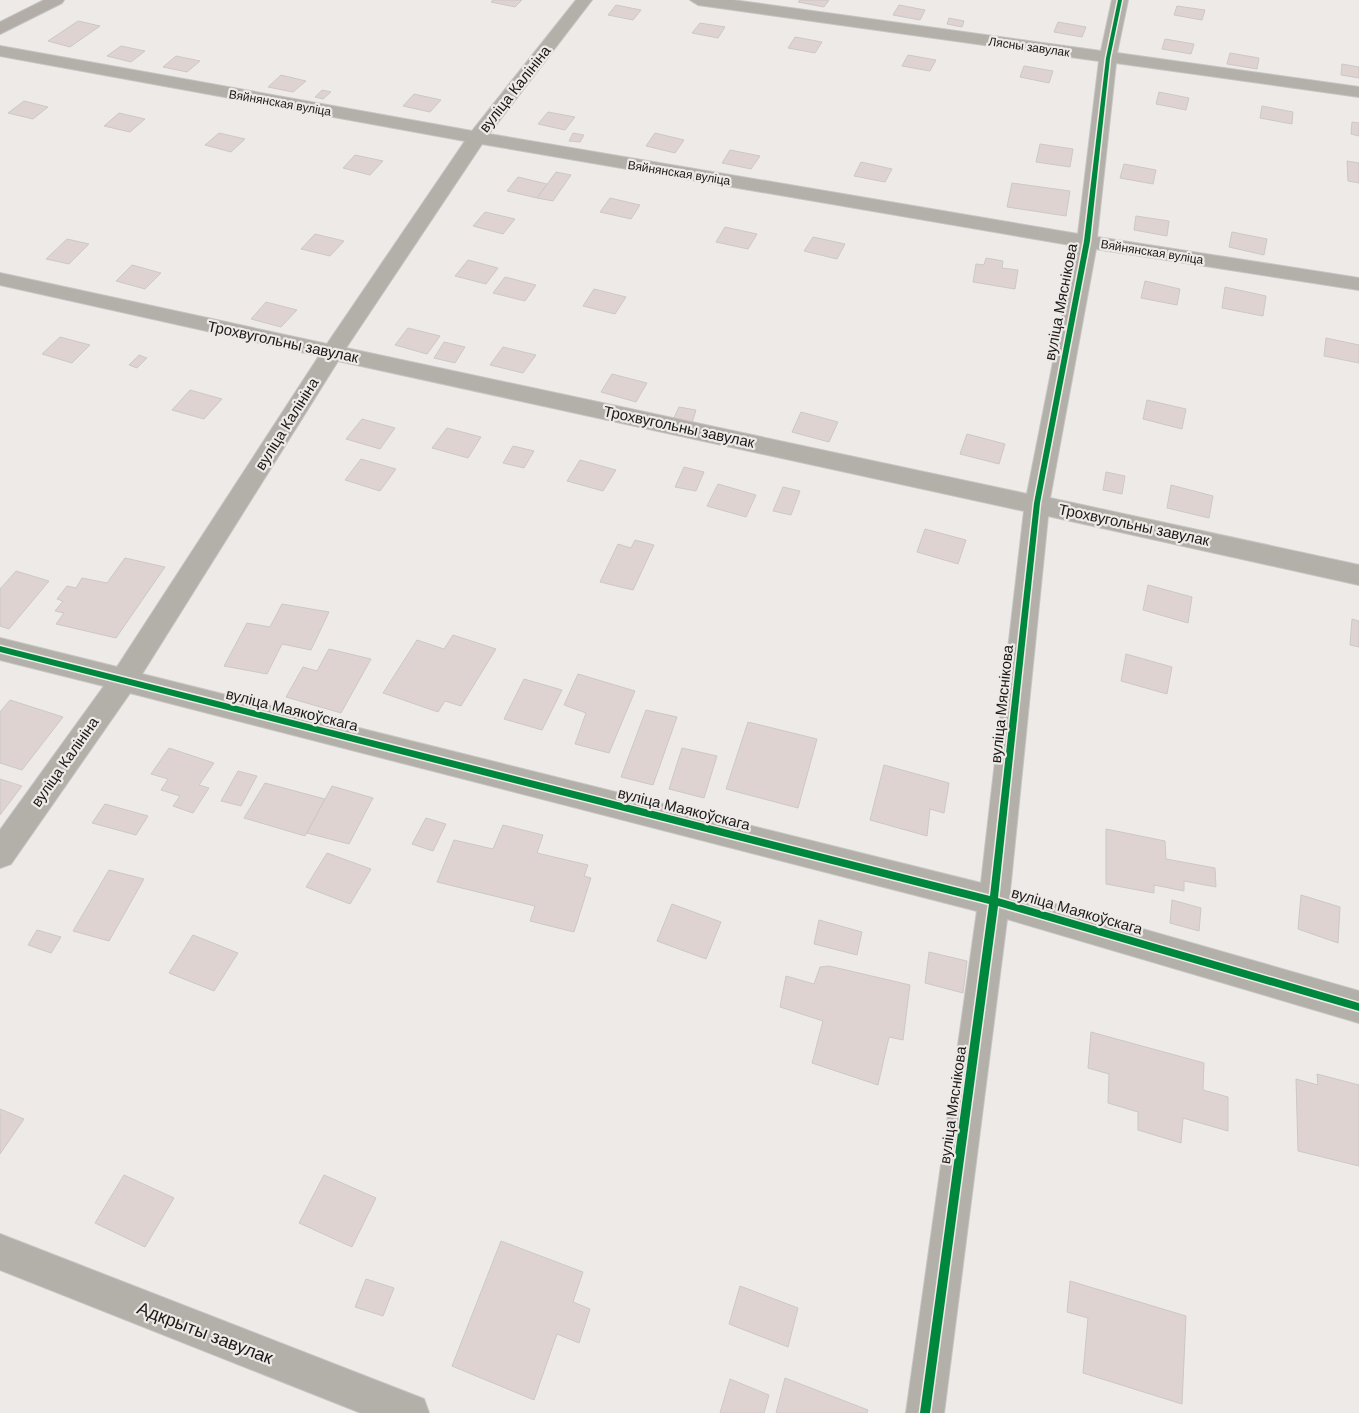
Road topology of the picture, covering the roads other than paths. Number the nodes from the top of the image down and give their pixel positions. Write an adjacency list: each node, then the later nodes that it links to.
1 (56, 0): 5 (main road)
2 (584, 0): 9 (street, вуліца Калініна)
3 (698, 0): 7 (street, Лясны завулак)
4 (1120, 0): 7 (street, вуліца Мяснікова)
5 (0, 29)
6 (0, 51): 9 (street, Вяйнянская вуліца)
7 (1108, 58): 8 (street, Лясны завулак); 10 (street, вуліца Мяснікова)
8 (1359, 92)
9 (476, 139): 10 (street, Вяйнянская вуліца); 13 (street, вуліца Калініна)
10 (1087, 241): 12 (street, Вяйнянская вуліца); 14 (street, вуліца Мяснікова)
11 (0, 279): 13 (street, Трохвугольны завулак)
12 (1359, 284)
13 (332, 353): 14 (street, Трохвугольны завулак); 17 (street, вуліца Калініна)
14 (1037, 504): 15 (street, Трохвугольны завулак); 19 (street, вуліца Мяснікова)
15 (1359, 575)
16 (0, 649): 17 (street, вуліца Маякоўскага)
17 (123, 681): 18 (street, вуліца Калініна); 19 (street, вуліца Маякоўскага)
18 (0, 854)
19 (994, 901): 20 (street, вуліца Маякоўскага); 23 (street, вуліца Мяснікова)
20 (1359, 1007)
21 (0, 1252): 22 (street, Адкрыты завулак)
22 (410, 1413)
23 (925, 1413)

